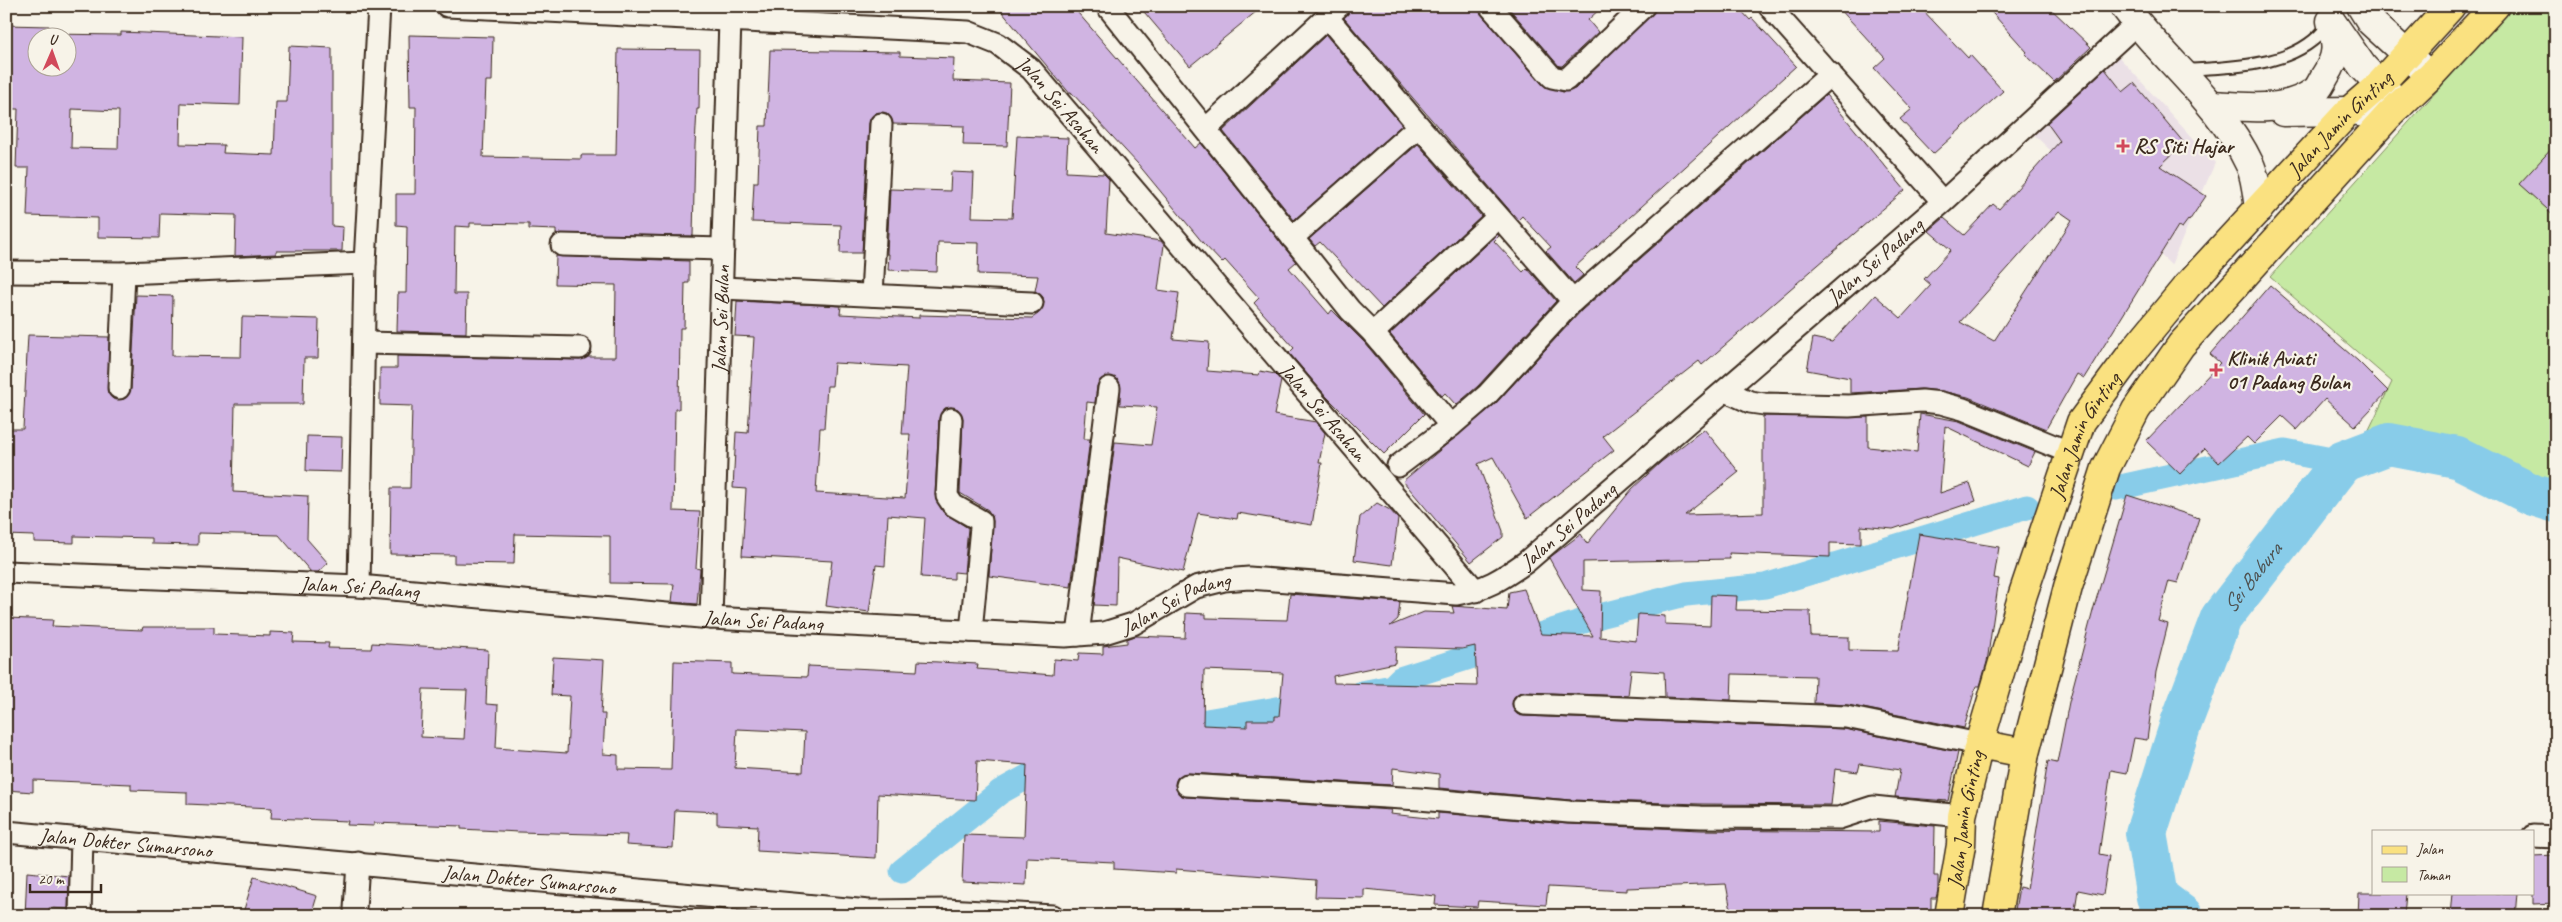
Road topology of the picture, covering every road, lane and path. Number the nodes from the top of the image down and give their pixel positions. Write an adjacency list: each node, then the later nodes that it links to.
1 (379, 6): 31 (street)
2 (447, 6): 13 (street, Jalan Sei Asahan)
3 (1107, 6): 24 (street)
4 (1490, 6): 5 (street)
5 (1644, 6)
6 (1769, 6): 16 (street)
7 (2361, 6): 14 (street)
8 (2450, 6): 14 (main road, Jalan Jamin Ginting)
9 (2494, 6): 17 (main road, Jalan Jamin Ginting)
10 (1336, 9): 23 (street); 24 (street)
11 (2329, 14): 15 (lane); 18 (street); 19 (street)
12 (2130, 15): 15 (street); 25 (street, Jalan Sei Padang)
13 (730, 20): 30 (street, Jalan Sei Bulan); 50 (street, Jalan Sei Asahan)
14 (2408, 54): 17 (street); 18 (main road, Jalan Jamin Ginting)
15 (2178, 70): 19 (street)
16 (1831, 74): 25 (street); 36 (street)
17 (2430, 76): 20 (main road, Jalan Jamin Ginting)
18 (2379, 85): 20 (street); 21 (main road, Jalan Jamin Ginting)
19 (2212, 105): 21 (street); 26 (street)
20 (2395, 110): 21 (street); 56 (main road, Jalan Jamin Ginting)
21 (2349, 111): 26 (main road, Jalan Jamin Ginting)
22 (881, 124): 35 (street)
23 (1419, 126): 27 (street); 28 (street)
24 (1206, 129): 28 (street)
25 (1943, 202): 43 (street, Jalan Sei Padang)
26 (2259, 210): 46 (main road, Jalan Jamin Ginting)
27 (1498, 217): 36 (street); 38 (street)
28 (1292, 238): 38 (street)
29 (562, 245): 30 (street)
30 (723, 249): 34 (street, Jalan Sei Bulan)
31 (365, 264): 33 (street); 39 (street)
32 (6, 272): 33 (street)
33 (124, 273): 41 (street)
34 (722, 288): 35 (street); 51 (street, Jalan Sei Bulan)
35 (872, 294): 37 (street)
36 (1573, 301): 45 (street)
37 (1032, 303)
38 (1373, 333): 45 (street)
39 (365, 343): 40 (street); 49 (street)
40 (580, 348)
41 (119, 388)
42 (1109, 388): 53 (street)
43 (1726, 391): 46 (street); 50 (street, Jalan Sei Padang)
44 (951, 419): 52 (street)
45 (1451, 426): 47 (street)
46 (2071, 453): 55 (main road, Jalan Jamin Ginting)
47 (1398, 466)
48 (6, 572): 49 (street, Jalan Sei Padang)
49 (358, 586): 51 (street, Jalan Sei Padang)
50 (1476, 591): 53 (street, Jalan Sei Padang)
51 (711, 618): 52 (street, Jalan Sei Padang)
52 (971, 631): 53 (street, Jalan Sei Padang)
53 (1078, 635)
54 (1524, 704): 55 (street)
55 (1979, 744): 56 (main road); 58 (main road, Jalan Jamin Ginting)
56 (2025, 753): 70 (main road, Jalan Jamin Ginting)
57 (1187, 785): 58 (street)
58 (1962, 816): 69 (main road, Jalan Jamin Ginting)
59 (6, 832): 62 (street, Jalan Dokter Sumarsono)
60 (2534, 836): 61 (street)
61 (2556, 837)
62 (82, 838): 63 (street, Jalan Dokter Sumarsono); 67 (street)
63 (358, 863): 64 (street); 65 (street, Jalan Dokter Sumarsono)
64 (355, 909)
65 (866, 913): 66 (street, Jalan Dokter Sumarsono)
66 (946, 913): 68 (street, Jalan Dokter Sumarsono)
67 (80, 916)
68 (1053, 916)
69 (1949, 916)
70 (1997, 916)

